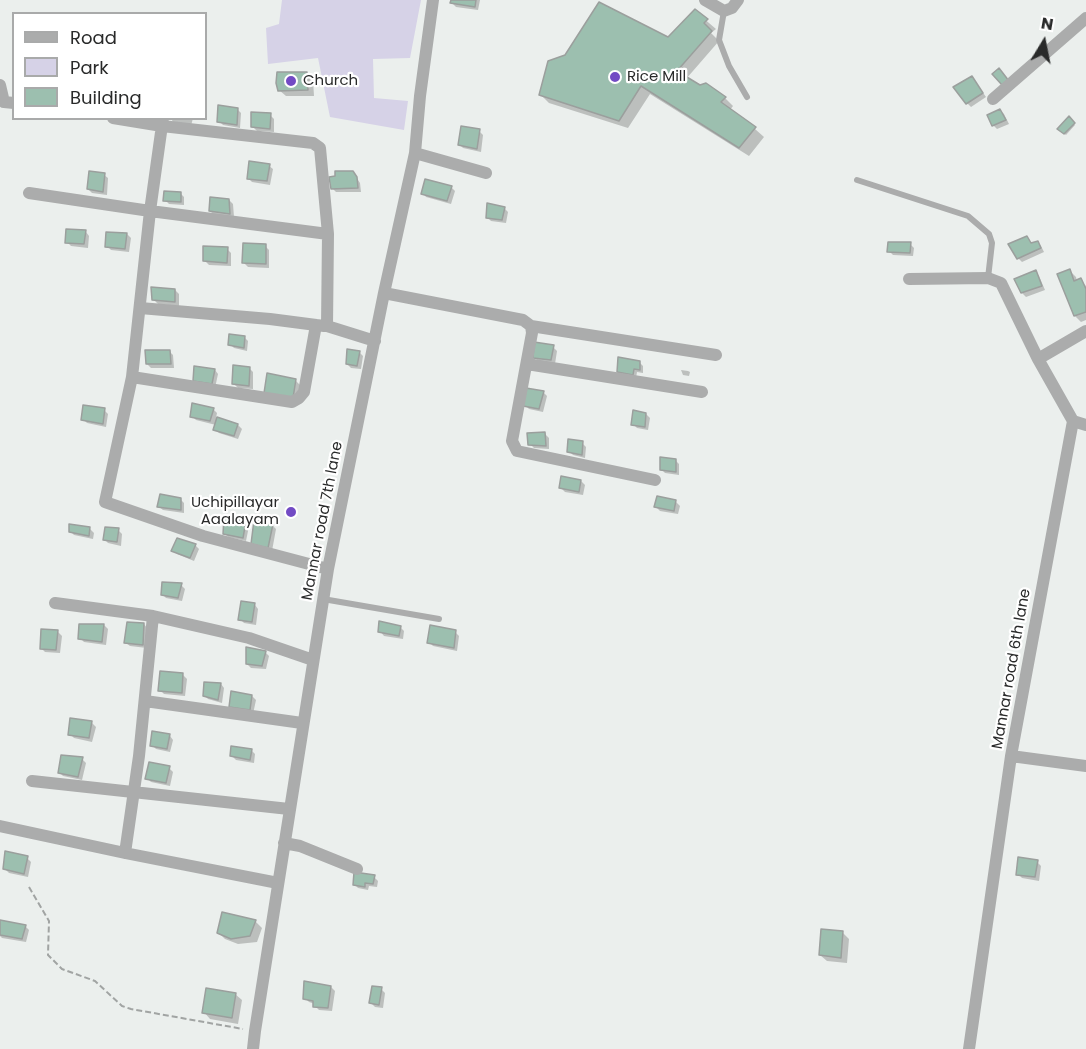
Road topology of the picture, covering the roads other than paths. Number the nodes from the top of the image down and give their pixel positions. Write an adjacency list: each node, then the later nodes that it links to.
1 (433, 0): 12 (street, Mannar road 7th lane)
2 (705, 0): 4 (street)
3 (738, 0): 4 (street)
4 (724, 12): 7 (lane)
5 (1086, 18): 8 (street)
6 (0, 85): 9 (street)
7 (747, 97)
8 (993, 99)
9 (12, 103)
10 (138, 120): 11 (street)
11 (162, 122): 16 (street); 17 (street)
12 (415, 153): 13 (street); 20 (street, Mannar road 7th lane)
13 (486, 173)
14 (857, 180): 18 (lane)
15 (29, 193): 16 (street)
16 (150, 211): 17 (street); 21 (street)
17 (328, 234): 22 (street)
18 (988, 278): 19 (street); 27 (street)
19 (909, 279)
20 (384, 294): 23 (street); 25 (street, Mannar road 7th lane)
21 (140, 308): 22 (street); 29 (street)
22 (322, 325): 25 (street); 29 (street)
23 (531, 326): 26 (street); 28 (street)
24 (1086, 331): 27 (street)
25 (375, 341): 34 (street, Mannar road 7th lane)
26 (716, 355)
27 (1038, 359): 31 (street)
28 (527, 364): 30 (street); 33 (street)
29 (132, 377): 34 (street)
30 (702, 392)
31 (1073, 421): 32 (street); 42 (street, Mannar road 6th lane)
32 (1086, 425)
33 (655, 480)
34 (328, 569): 35 (street, Mannar road 7th lane)
35 (323, 599): 38 (lane); 39 (street, Mannar road 7th lane)
36 (55, 603): 37 (street)
37 (153, 616): 39 (street); 40 (street)
38 (439, 620)
39 (313, 660): 41 (street, Mannar road 7th lane)
40 (145, 701): 41 (street); 45 (street)
41 (302, 723): 46 (street, Mannar road 7th lane)
42 (1011, 756): 43 (street); 53 (street, Mannar road 6th lane)
43 (1086, 766)
44 (32, 782): 45 (street)
45 (135, 792): 46 (street); 49 (street)
46 (289, 809): 48 (street, Mannar road 7th lane)
47 (0, 826): 49 (street)
48 (284, 843): 50 (street); 51 (street, Mannar road 7th lane)
49 (125, 853): 51 (street)
50 (357, 869)
51 (278, 883): 52 (street, Mannar road 7th lane)
52 (253, 1049)
53 (969, 1049)

